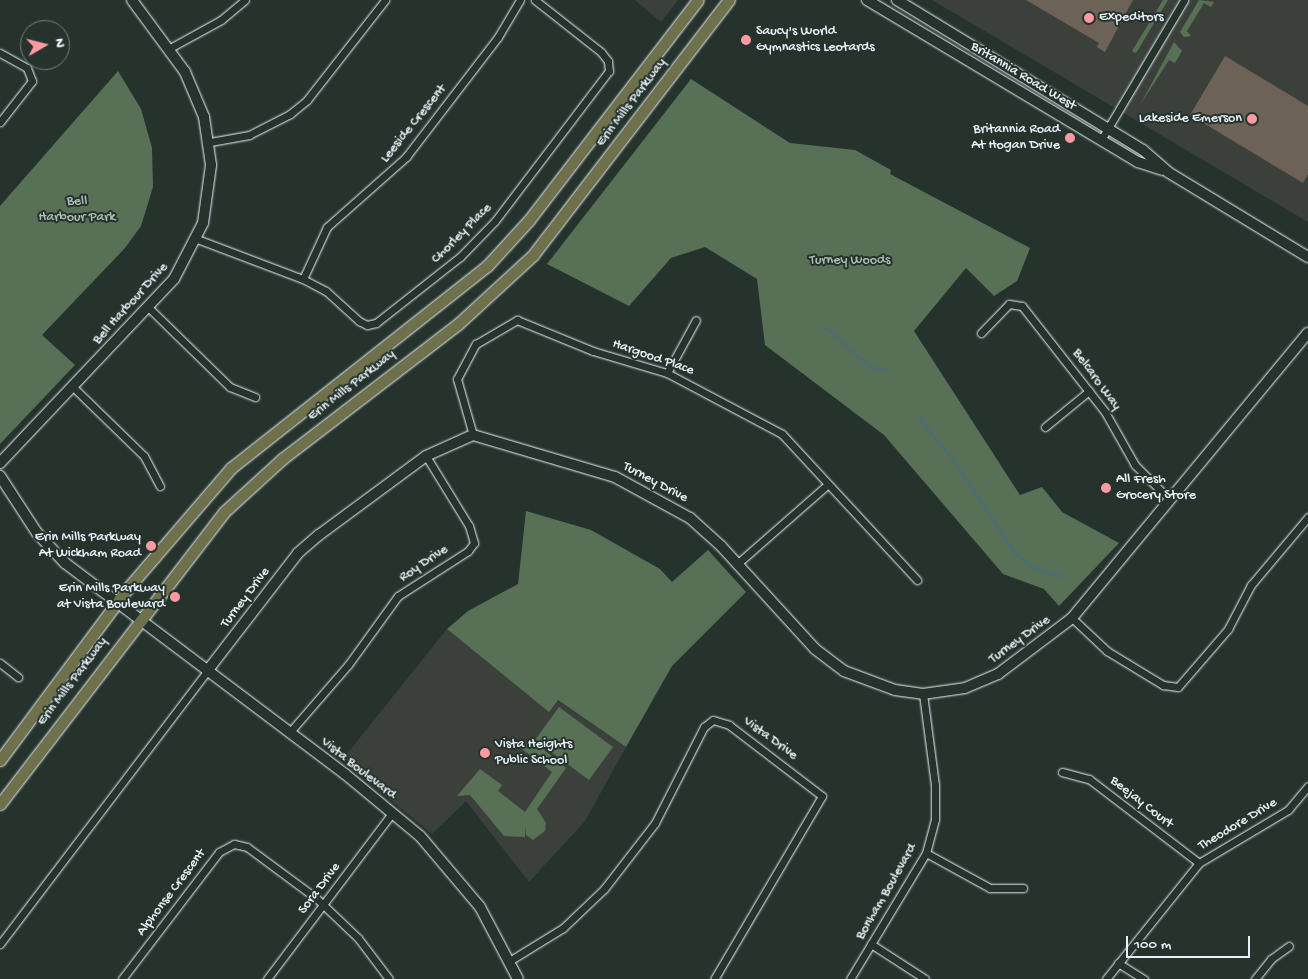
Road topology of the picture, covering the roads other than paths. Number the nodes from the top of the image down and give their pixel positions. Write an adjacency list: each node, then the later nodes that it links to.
1 (132, 0): 11 (street, Bell Harbour Drive)
2 (245, 0): 11 (street)
3 (385, 0): 16 (street)
4 (520, 0): 20 (street, Leeside Crescent)
5 (535, 0): 20 (street, Chorley Place)
6 (698, 0): 40 (main road, Erin Mills Parkway)
7 (729, 0): 42 (main road, Erin Mills Parkway)
8 (867, 0): 15 (street, Britannia Road West)
9 (897, 0): 14 (street, Britannia Road West)
10 (1184, 0): 14 (street)
11 (170, 48): 16 (street, Bell Harbour Drive)
12 (0, 53): 13 (street)
13 (0, 122)
14 (1108, 128): 15 (street); 17 (street, Britannia Road West)
15 (1101, 140): 17 (street, Britannia Road West)
16 (210, 142): 18 (street, Bell Harbour Drive)
17 (1168, 172): 19 (street, Britannia Road West)
18 (197, 238): 20 (street, Chorley Place); 21 (street, Bell Harbour Drive)
19 (1308, 257)
20 (303, 279)
21 (149, 308): 26 (street, Bell Harbour Drive); 28 (street)
22 (696, 320): 25 (street)
23 (982, 333): 27 (street, Belcaro Way)
24 (1308, 333): 36 (street, Turney Drive)
25 (667, 373): 30 (street, Hargood Place); 34 (street, Hargood Place)
26 (73, 387): 32 (street, Bell Harbour Drive); 35 (street)
27 (1089, 391): 29 (street); 36 (street, Belcaro Way)
28 (255, 397)
29 (1045, 427)
30 (473, 435): 31 (street, Turney Drive); 38 (street, Turney Drive)
31 (426, 456): 44 (street, Turney Drive); 47 (street, Roy Drive)
32 (0, 463)
33 (0, 476): 40 (street, Vista Boulevard)
34 (827, 485): 38 (street); 39 (street, Hargood Place)
35 (160, 486)
36 (1170, 500): 41 (street, Turney Drive)
37 (1308, 516): 41 (street)
38 (737, 564): 46 (street, Turney Drive)
39 (917, 580)
40 (117, 602): 42 (street, Vista Boulevard); 48 (main road, Erin Mills Parkway)
41 (1072, 618): 46 (street, Turney Drive)
42 (139, 619): 44 (street, Vista Boulevard); 51 (main road, Erin Mills Parkway)
43 (0, 663): 45 (street)
44 (208, 670): 47 (street, Vista Boulevard); 57 (street, Turney Drive)
45 (18, 677)
46 (923, 694): 53 (street, Bonham Boulevard)
47 (289, 733): 52 (street, Vista Boulevard)
48 (0, 760)
49 (1062, 772): 54 (street, Beejay Court)
50 (1308, 786): 54 (street, Theodore Drive)
51 (0, 804)
52 (392, 813): 56 (street, Sora Drive); 60 (street, Vista Boulevard)
53 (926, 853): 55 (street); 58 (street, Bonham Boulevard)
54 (1199, 863): 61 (street, Theodore Drive)
55 (1023, 888)
56 (323, 905): 62 (street, Alphonse Crescent); 63 (street, Sora Drive); 64 (street)
57 (0, 944)
58 (871, 944): 67 (street, Bonham Boulevard); 68 (street)
59 (1289, 946): 71 (street)
60 (511, 960): 65 (street, Vista Boulevard); 66 (street, Vista Drive)
61 (1118, 963): 69 (street, Theodore Drive); 70 (street)
62 (122, 979)
63 (266, 979)
64 (389, 979)
65 (518, 979)
66 (714, 979)
67 (850, 979)
68 (925, 979)
69 (1106, 979)
70 (1144, 979)
71 (1255, 979)

